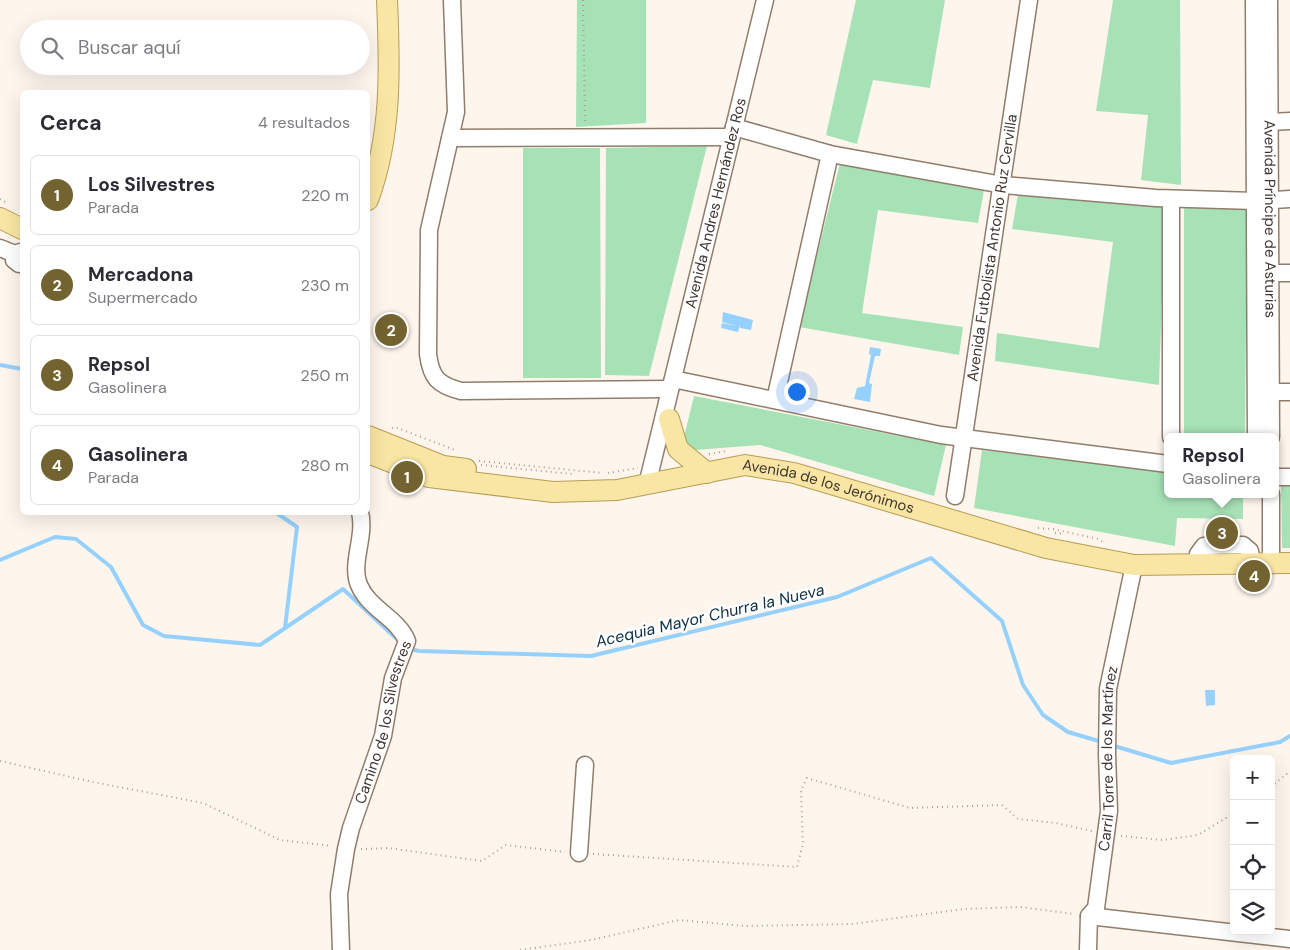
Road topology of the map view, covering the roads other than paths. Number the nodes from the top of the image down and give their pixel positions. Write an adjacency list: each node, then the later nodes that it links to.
1 (387, 0): 13 (main road)
2 (452, 0): 10 (street)
3 (765, 0): 9 (street, Avenida Andres Hernández Ros)
4 (1029, 0): 12 (street, Avenida Futbolista Antonio Ruz Cervilla)
5 (1254, 0): 16 (street, Avenida Príncipe de Asturias)
6 (1269, 0): 8 (street, Avenida Príncipe de Asturias)
7 (1290, 121): 8 (street)
8 (1269, 122): 16 (street, Avenida Príncipe de Asturias)
9 (733, 132): 10 (street); 11 (street); 23 (street, Avenida Andres Hernández Ros)
10 (450, 138): 23 (street)
11 (830, 154): 12 (street); 26 (street)
12 (1003, 186): 14 (street); 31 (street, Avenida Futbolista Antonio Ruz Cervilla)
13 (370, 194)
14 (1171, 199): 16 (street); 28 (street)
15 (1290, 199): 16 (street)
16 (1262, 200): 21 (street, Avenida Príncipe de Asturias); 29 (street, Avenida Príncipe de Asturias)
17 (0, 207): 18 (main road)
18 (20, 217)
19 (0, 218): 20 (main road)
20 (20, 228)
21 (1270, 273): 22 (street); 24 (street, Avenida Príncipe de Asturias)
22 (1290, 273)
23 (672, 384): 26 (street); 27 (street, Avenida Andres Hernández Ros)
24 (1271, 392): 25 (street); 30 (street, Avenida Príncipe de Asturias)
25 (1290, 392)
26 (775, 400): 31 (street)
27 (667, 412): 34 (main road); 35 (street, Avenida Andres Hernández Ros)
28 (1171, 433)
29 (1256, 433)
30 (1271, 433)
31 (962, 438): 33 (street); 36 (street, Avenida Futbolista Antonio Ruz Cervilla)
32 (370, 450): 35 (main road, Avenida de los Jerónimos)
33 (1164, 463)
34 (707, 473): 35 (main road, Avenida de los Jerónimos); 40 (main road, Avenida de los Jerónimos)
35 (655, 483)
36 (955, 496)
37 (1271, 498): 39 (street)
38 (360, 515): 45 (street, Camino de los Silvestres)
39 (1271, 564): 40 (main road, Avenida de los Jerónimos)
40 (1134, 565): 43 (street, Carril Torre de los Martínez)
41 (584, 765): 42 (street)
42 (579, 853)
43 (1089, 916): 44 (street); 46 (street, Carril Torre de los Martínez)
44 (1290, 939)
45 (341, 950)
46 (1088, 950)

